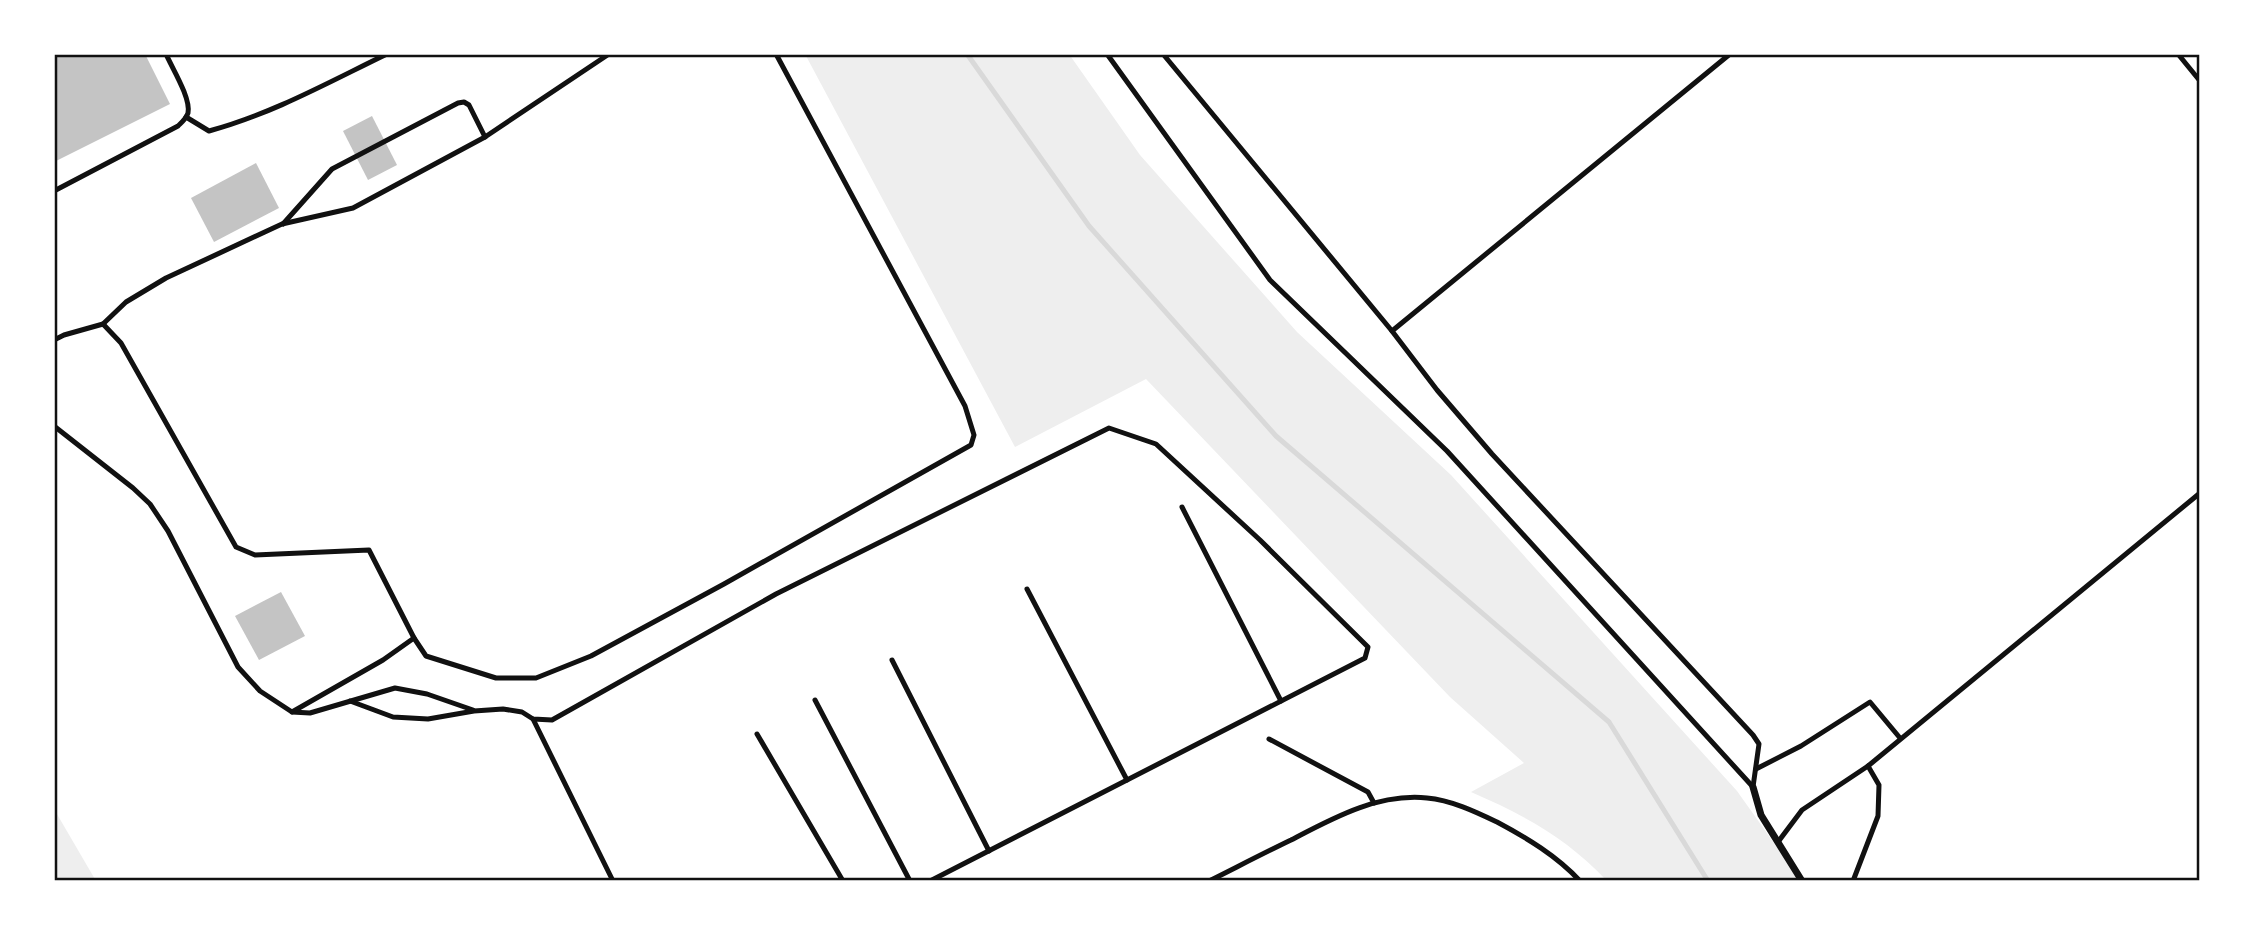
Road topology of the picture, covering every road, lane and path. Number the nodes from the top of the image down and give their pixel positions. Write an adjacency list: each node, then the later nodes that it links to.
1 (166, 54): 10 (lane)
2 (387, 54): 10 (lane)
3 (609, 54): 11 (lane)
4 (776, 54): 21 (lane)
5 (1107, 54): 35 (lane)
6 (1163, 54): 15 (lane)
7 (1730, 54): 15 (lane)
8 (2178, 54): 9 (lane)
9 (2200, 81)
10 (186, 117): 12 (lane)
11 (485, 136): 13 (lane); 13 (lane)
12 (54, 191)
13 (282, 224): 14 (lane)
14 (103, 324): 16 (lane); 21 (lane)
15 (1392, 331): 33 (lane)
16 (54, 340)
17 (54, 426): 27 (lane)
18 (2200, 493): 31 (lane)
19 (1182, 507): 25 (lane)
20 (1027, 589): 34 (lane)
21 (414, 638): 27 (lane)
22 (892, 660): 38 (lane)
23 (815, 700): 41 (lane)
24 (350, 701): 26 (lane); 26 (lane); 27 (lane)
25 (1281, 701): 28 (lane); 34 (lane)
26 (474, 711): 28 (lane)
27 (292, 712)
28 (533, 719): 39 (lane)
29 (757, 734): 40 (lane)
30 (1269, 738): 36 (lane)
31 (1900, 738): 32 (lane); 33 (lane)
32 (1868, 766): 37 (lane); 46 (lane)
33 (1756, 769): 35 (lane)
34 (1127, 780): 38 (lane)
35 (1753, 787): 37 (street)
36 (1374, 803): 43 (lane); 44 (lane)
37 (1778, 842): 45 (street)
38 (989, 851): 42 (lane)
39 (612, 881)
40 (843, 881)
41 (910, 881)
42 (930, 881)
43 (1209, 881)
44 (1580, 881)
45 (1802, 881)
46 (1853, 881)

